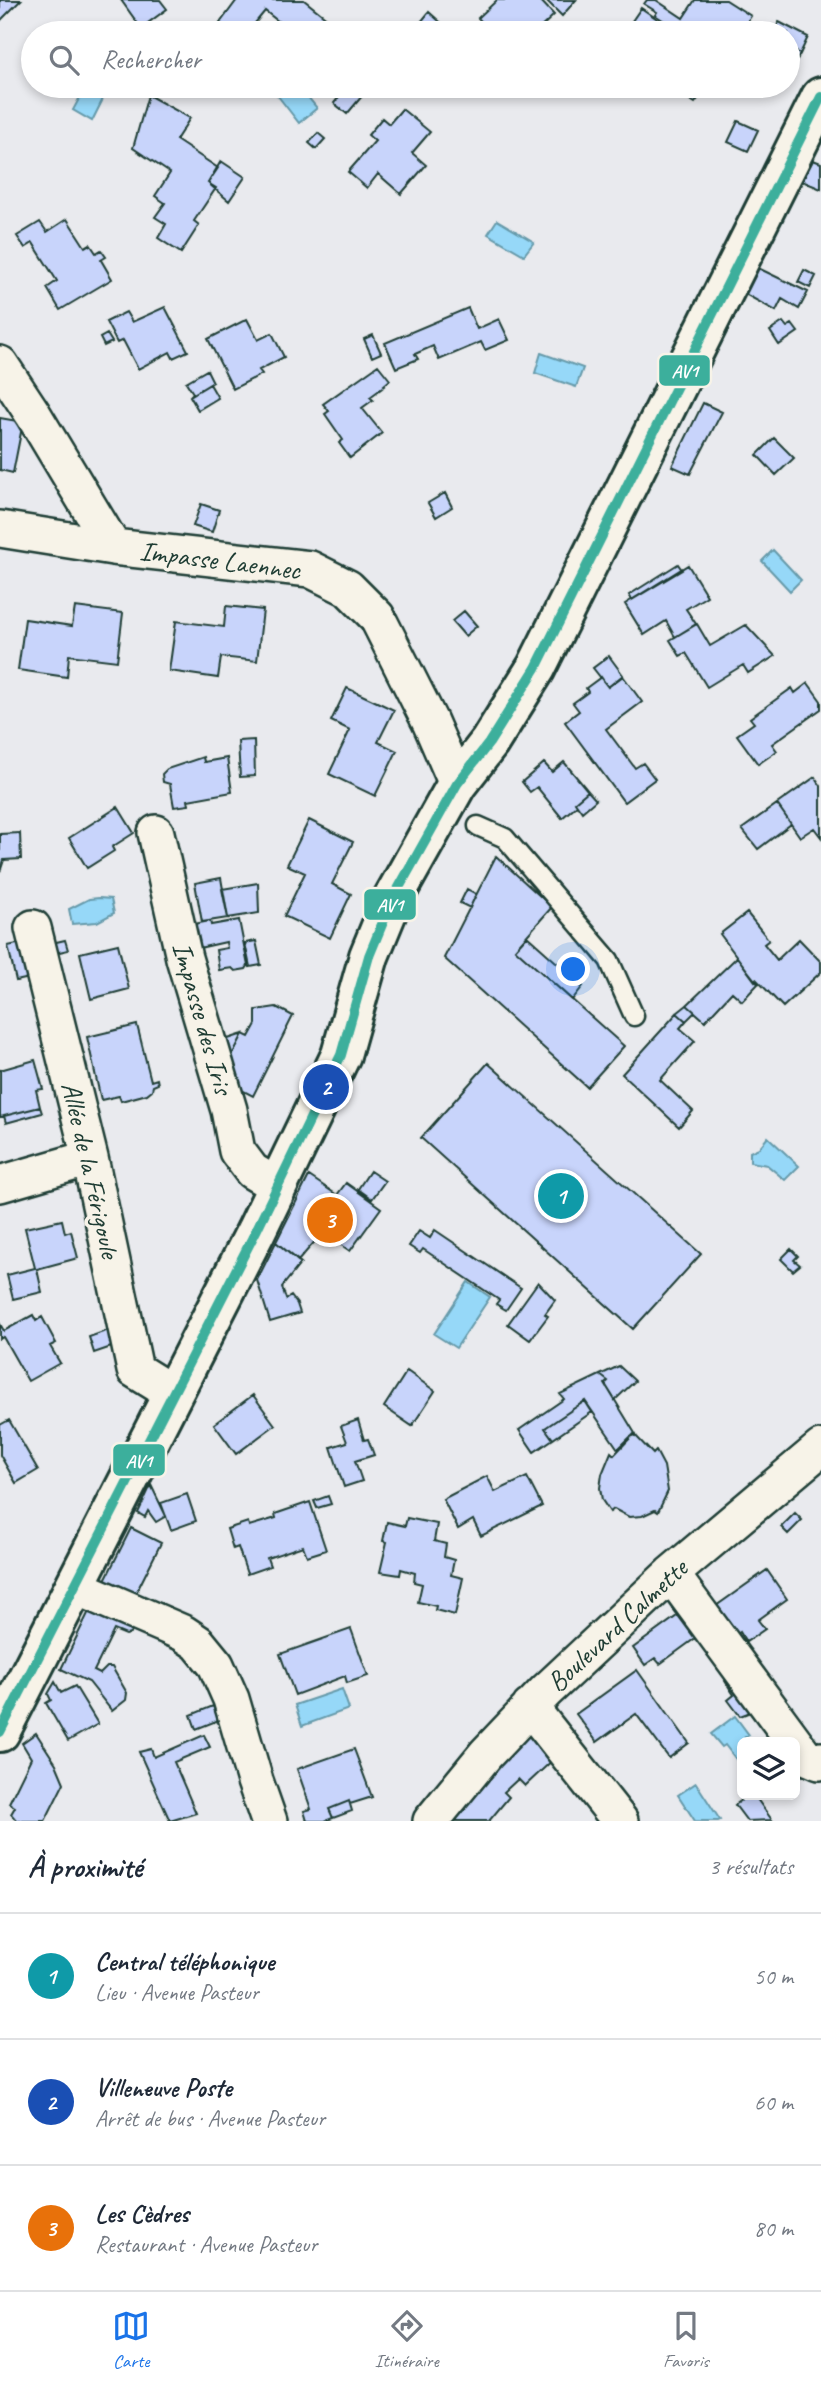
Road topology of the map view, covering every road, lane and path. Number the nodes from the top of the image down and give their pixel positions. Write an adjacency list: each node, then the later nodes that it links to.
1 (821, 97): 5 (street)
2 (0, 364): 4 (street, Impasse Laennec)
3 (0, 529): 4 (street, Impasse Laennec)
4 (113, 547): 5 (street, Impasse Laennec)
5 (457, 784): 12 (street)
6 (478, 826): 9 (lane)
7 (156, 832): 12 (street, Impasse des Iris)
8 (33, 929): 10 (street, Allée de la Férigoule)
9 (634, 1016)
10 (90, 1158): 11 (street); 13 (street, Allée de la Férigoule)
11 (0, 1184)
12 (277, 1186): 13 (street)
13 (172, 1393): 16 (street)
14 (821, 1448): 15 (street, Boulevard Calmette)
15 (671, 1574): 17 (street, Boulevard Calmette); 19 (street)
16 (74, 1587): 18 (street); 20 (street)
17 (530, 1707): 21 (street, Boulevard Calmette); 22 (street)
18 (0, 1732)
19 (821, 1760)
20 (269, 1821)
21 (431, 1821)
22 (620, 1821)

